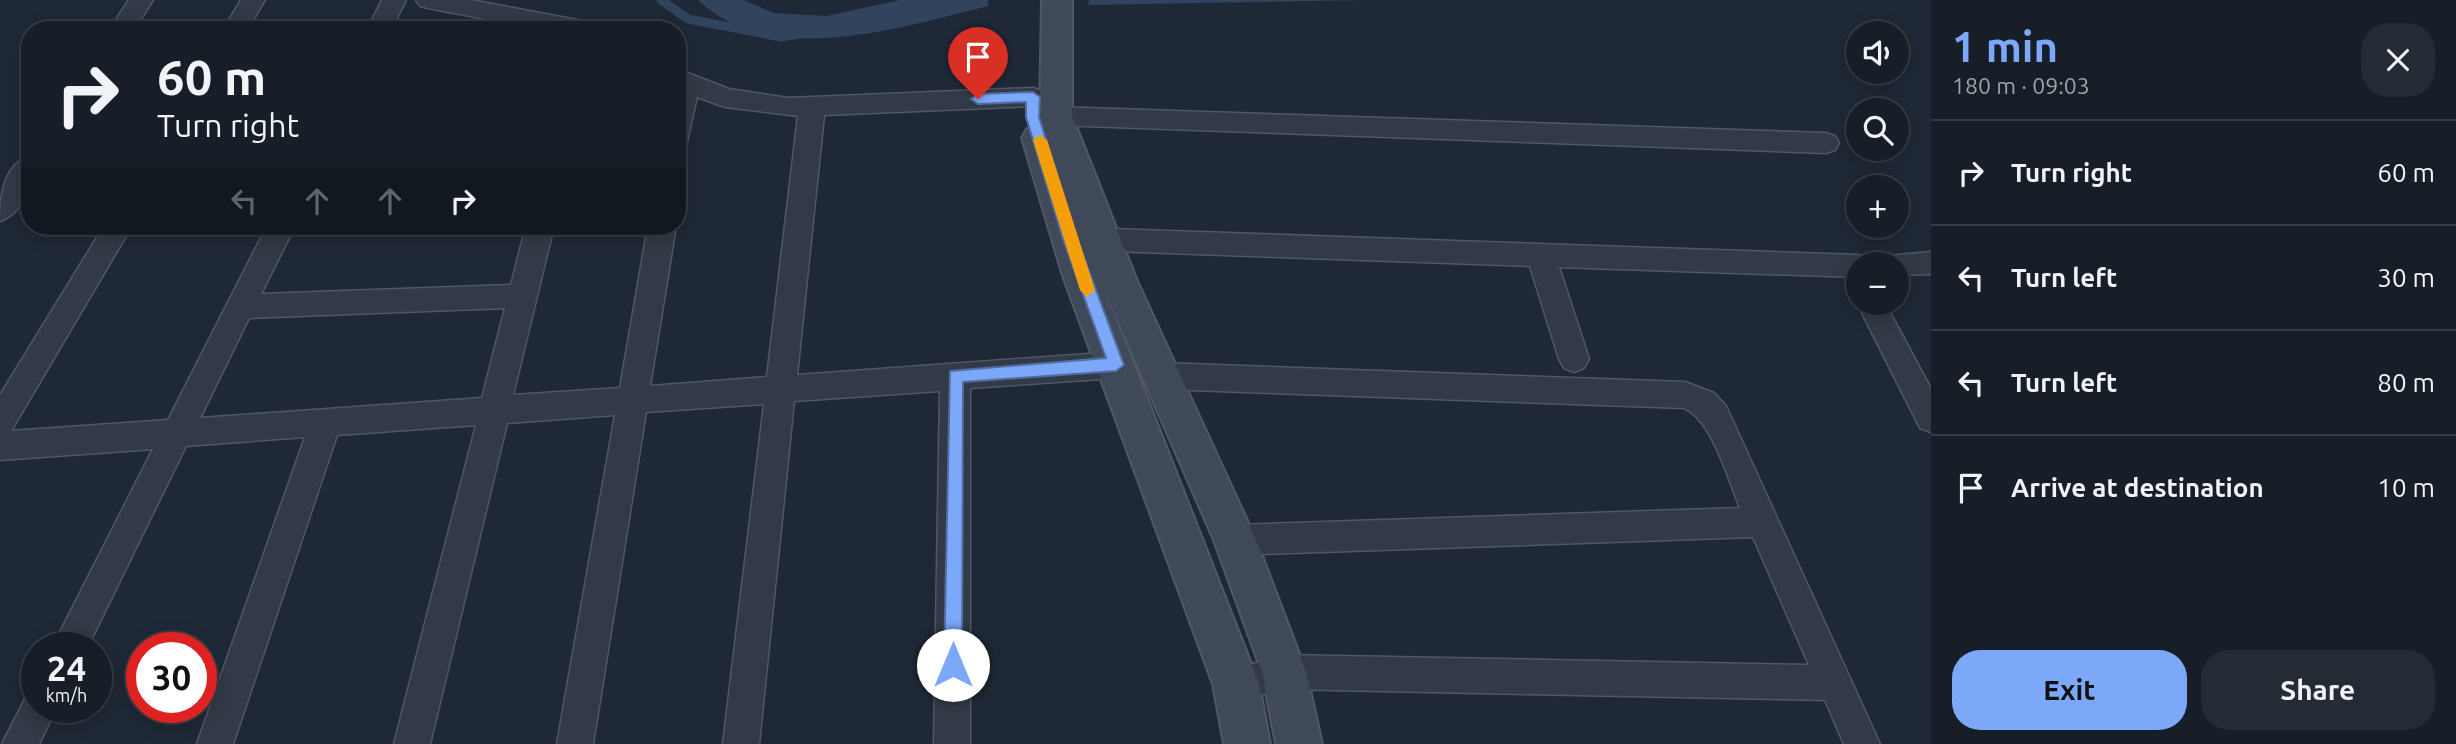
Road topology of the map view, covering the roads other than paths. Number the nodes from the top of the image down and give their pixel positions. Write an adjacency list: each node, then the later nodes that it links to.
1 (141, 0): 6 (street)
2 (253, 0): 7 (street)
3 (394, 0): 8 (street)
4 (428, 0): 9 (street)
5 (1046, 6): 11 (street)
6 (127, 21)
7 (241, 21)
8 (384, 21)
9 (540, 21)
10 (686, 82): 12 (street)
11 (1044, 106): 12 (street); 13 (street); 20 (street)
12 (812, 107): 32 (street)
13 (1826, 143)
14 (21, 179): 15 (street)
15 (0, 210)
16 (113, 235): 36 (street)
17 (276, 235): 26 (street)
18 (538, 235): 25 (street)
19 (660, 235): 33 (street)
20 (1086, 239): 21 (street); 29 (street); 31 (street)
21 (1541, 255): 24 (street); 28 (street)
22 (1931, 263): 23 (street)
23 (1909, 264)
24 (1846, 270)
25 (522, 296): 26 (street); 34 (street)
26 (239, 307): 38 (street)
27 (1877, 315): 35 (street)
28 (1574, 359)
29 (1116, 365): 30 (street); 45 (street)
30 (955, 376): 32 (street); 52 (street)
31 (1163, 376): 40 (street); 41 (street)
32 (781, 388): 33 (street); 51 (street)
33 (633, 399): 34 (street); 50 (street)
34 (494, 410): 37 (street); 49 (street)
35 (1931, 419)
36 (0, 422)
37 (326, 422): 38 (street); 48 (street)
38 (178, 433): 39 (street); 42 (street)
39 (0, 446)
40 (1761, 522): 41 (street); 44 (street)
41 (1235, 540): 43 (street)
42 (77, 632)
43 (1284, 672): 44 (street); 45 (street); 54 (street)
44 (1833, 683): 55 (street)
45 (1237, 684): 53 (street)
46 (31, 723): 47 (street)
47 (20, 744)
48 (215, 744)
49 (412, 744)
50 (575, 744)
51 (741, 744)
52 (952, 744)
53 (1247, 744)
54 (1299, 744)
55 (1861, 744)

